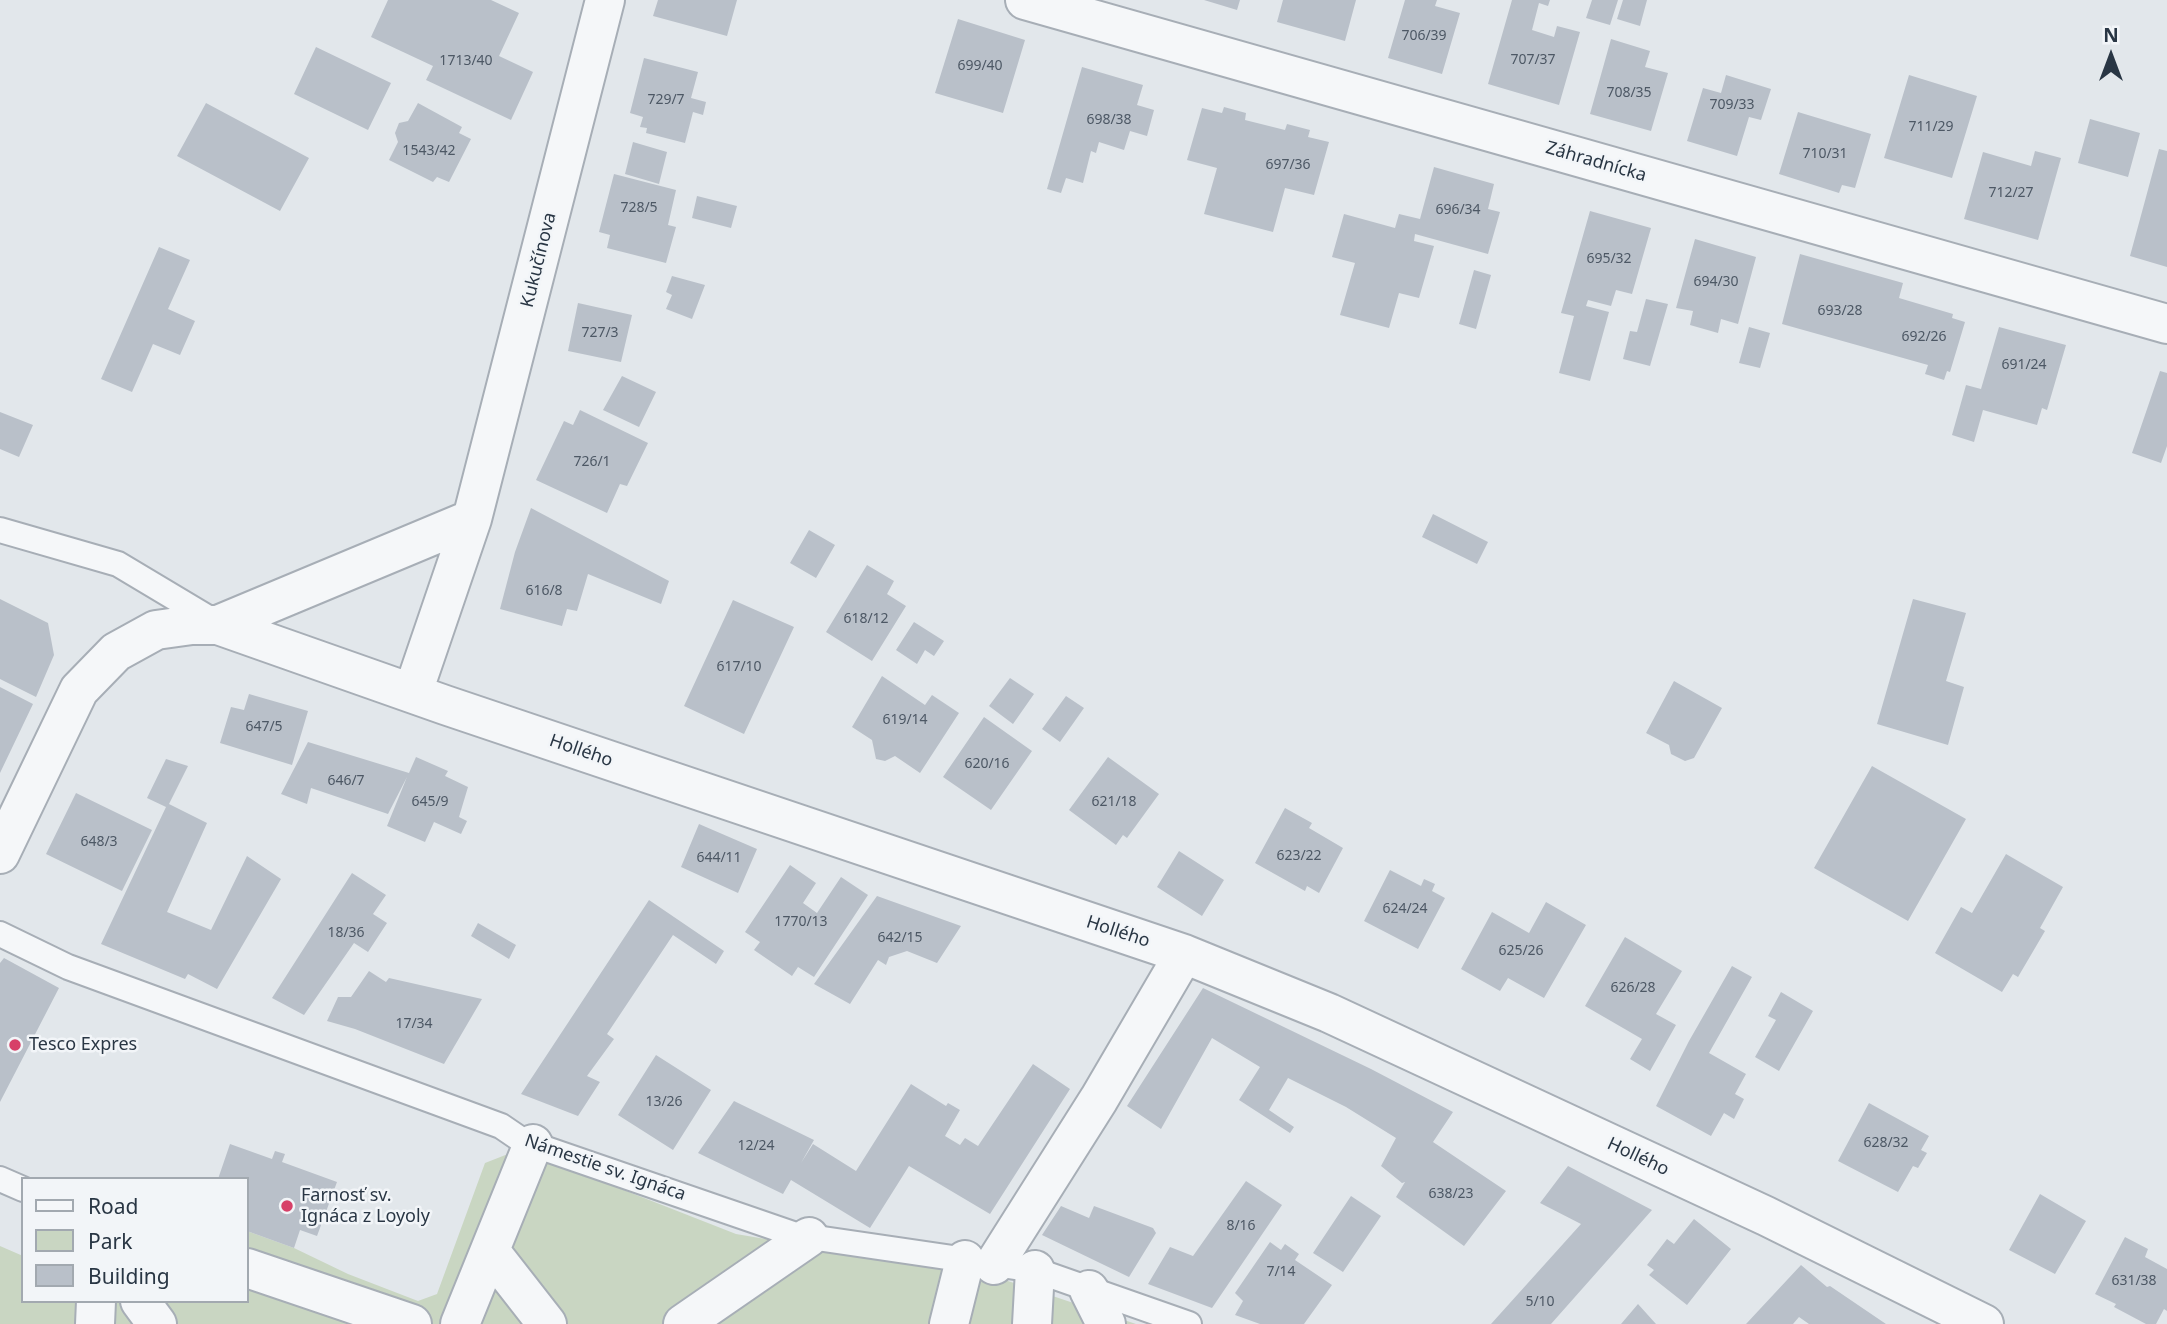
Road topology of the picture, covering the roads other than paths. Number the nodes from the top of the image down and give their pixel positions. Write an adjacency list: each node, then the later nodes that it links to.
1 (605, 0): 4 (street, Kukučínova)
2 (1025, 0): 3 (street, Záhradnícka)
3 (2167, 324)
4 (472, 519): 6 (street, Hollého); 7 (street, Kukučínova)
5 (0, 530): 6 (lane)
6 (218, 625): 7 (street, Hollého); 8 (street, Hollého)
7 (413, 692): 10 (street, Hollého)
8 (0, 854)
9 (0, 934): 11 (lane, Námestie sv. Ignáca)
10 (1184, 954): 16 (street); 32 (street, Hollého)
11 (533, 1144): 14 (lane, Námestie sv. Ignáca); 15 (street)
12 (0, 1179): 13 (lane)
13 (21, 1188)
14 (808, 1237): 16 (lane, Námestie sv. Ignáca); 27 (street)
15 (489, 1251): 25 (street); 26 (street)
16 (980, 1263): 18 (lane, Námestie sv. Ignáca); 28 (street)
17 (248, 1268): 24 (street)
18 (1035, 1270): 19 (lane, Námestie sv. Ignáca); 29 (street)
19 (1090, 1290): 30 (street); 31 (lane, Námestie sv. Ignáca)
20 (96, 1303): 22 (street)
21 (141, 1303): 23 (street)
22 (95, 1324)
23 (157, 1324)
24 (412, 1324)
25 (460, 1324)
26 (547, 1324)
27 (683, 1324)
28 (950, 1324)
29 (1032, 1324)
30 (1106, 1324)
31 (1189, 1324)
32 (1984, 1324)

